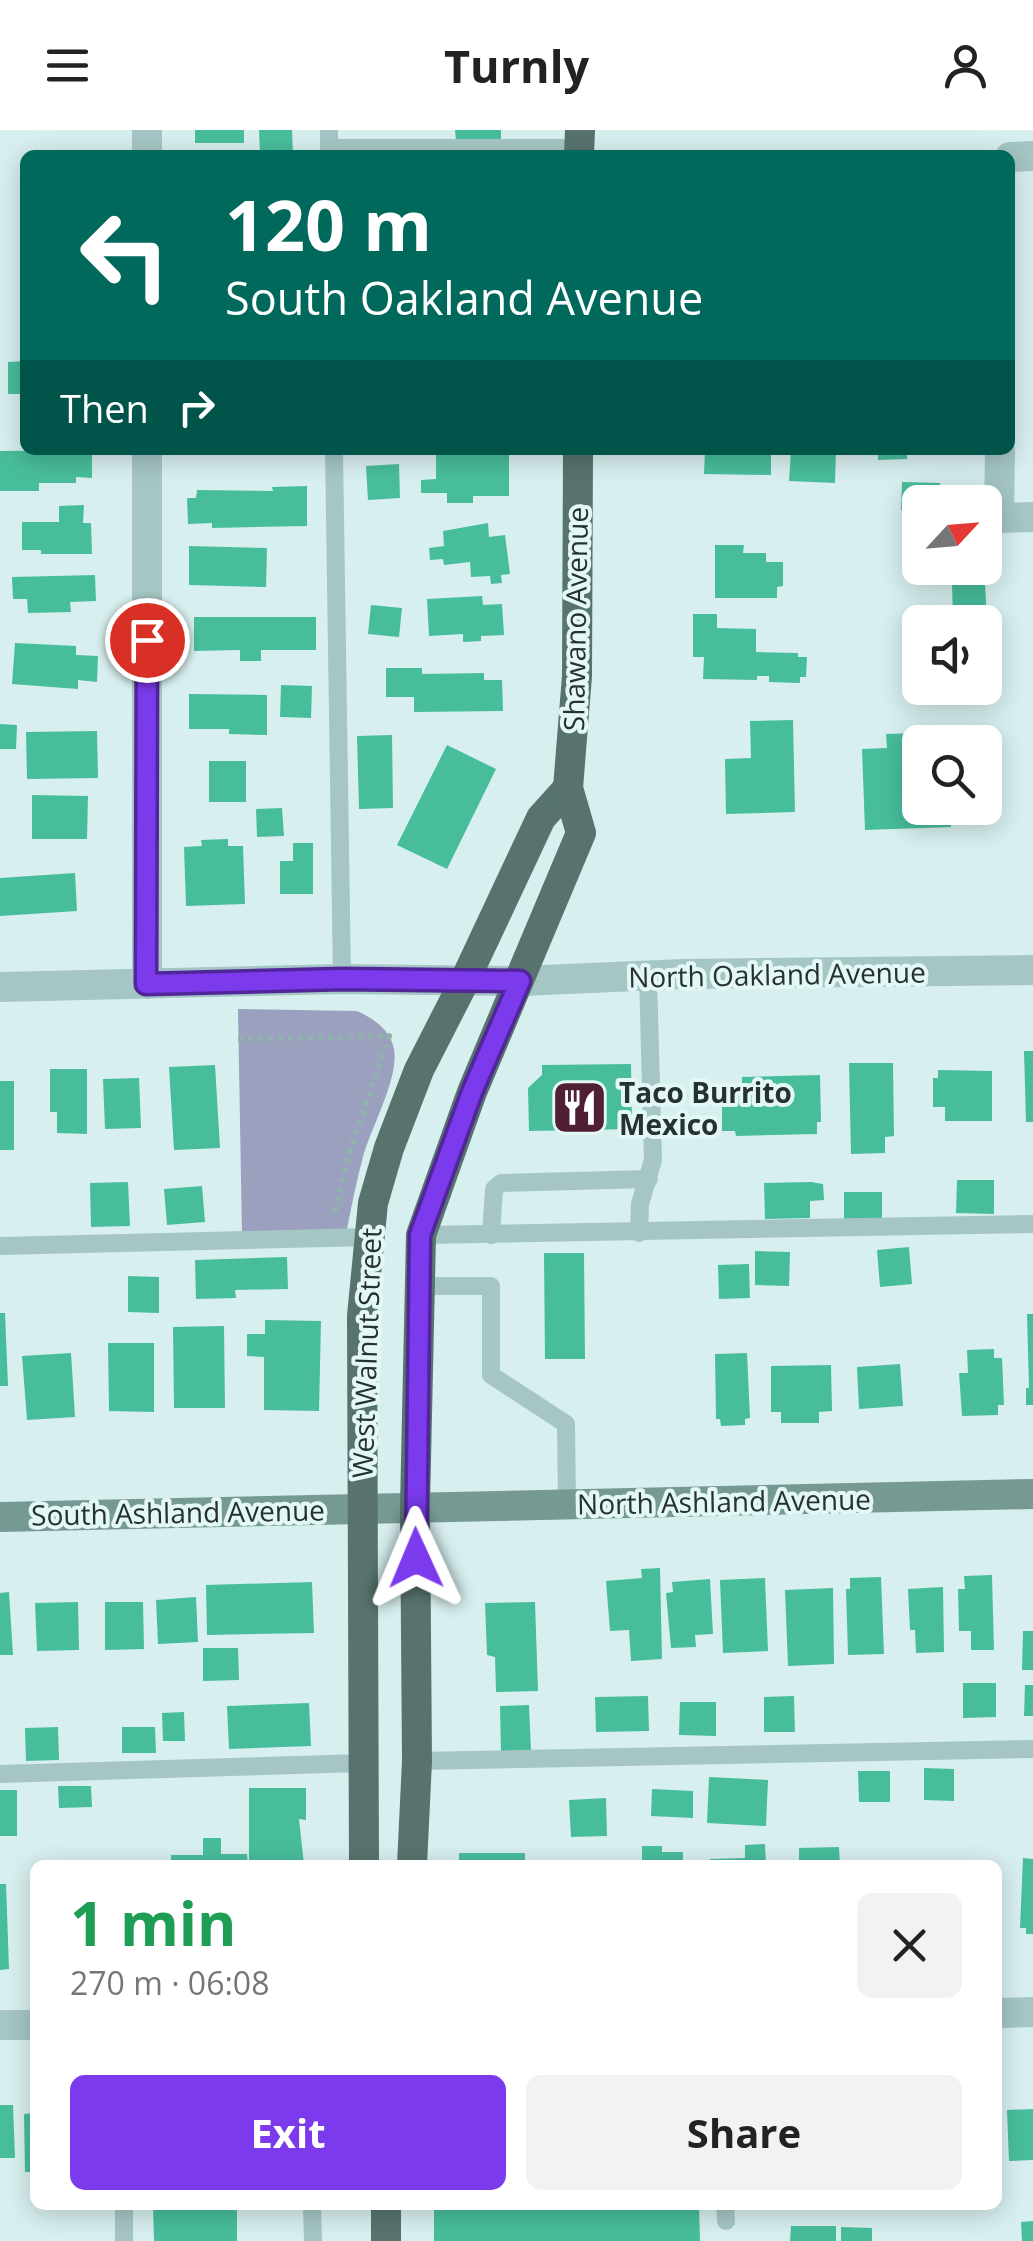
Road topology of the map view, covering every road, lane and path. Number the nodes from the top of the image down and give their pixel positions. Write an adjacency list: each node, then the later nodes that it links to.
1 (329, 144): 2 (lane)
2 (580, 144)
3 (147, 455): 14 (street)
4 (334, 455): 11 (lane)
5 (578, 455): 8 (main road, Shawano Avenue)
6 (1000, 455): 7 (street)
7 (1033, 517)
8 (568, 788): 12 (main road); 13 (main road, Shawano Avenue)
9 (1033, 970): 10 (street, North Oakland Avenue)
10 (648, 976): 13 (street, North Oakland Avenue); 17 (lane)
11 (342, 979): 12 (street, North Oakland Avenue); 14 (street, North Oakland Avenue)
12 (465, 980): 13 (street, North Oakland Avenue); 23 (main road, West Walnut Street)
13 (520, 981): 21 (main road, West Walnut Street)
14 (146, 984): 15 (street, North Oakland Avenue)
15 (0, 986)
16 (238, 1039): 19 (path)
17 (650, 1180): 20 (lane); 22 (lane)
18 (1033, 1224): 20 (lane)
19 (334, 1232)
20 (639, 1233): 22 (lane)
21 (420, 1235): 22 (lane); 25 (main road, West Walnut Street)
22 (490, 1235)
23 (368, 1237): 24 (lane); 29 (main road, West Walnut Street)
24 (0, 1246)
25 (420, 1286): 27 (lane); 28 (main road, West Walnut Street)
26 (1033, 1494): 27 (street, North Ashland Avenue)
27 (567, 1504): 28 (street, North Ashland Avenue)
28 (415, 1506): 29 (street, South Ashland Avenue); 32 (main road, West Walnut Street)
29 (361, 1508): 30 (street, South Ashland Avenue); 33 (main road, West Walnut Street)
30 (0, 1517)
31 (1033, 1749): 32 (lane)
32 (417, 1761): 36 (main road, West Walnut Street)
33 (362, 1763): 34 (lane); 35 (main road, West Walnut Street)
34 (0, 1774)
35 (364, 1860)
36 (412, 1860)
37 (1033, 2012): 38 (street)
38 (1002, 2013)
39 (30, 2024): 40 (street)
40 (0, 2025)
41 (124, 2210): 44 (lane)
42 (312, 2210): 45 (lane)
43 (386, 2210): 46 (main road)
44 (124, 2241)
45 (313, 2241)
46 (385, 2241)

